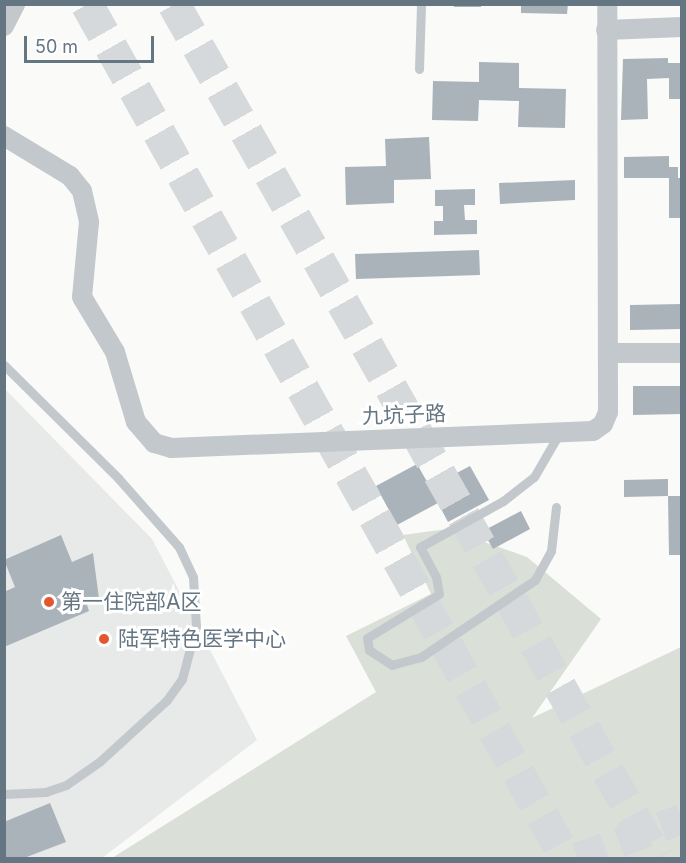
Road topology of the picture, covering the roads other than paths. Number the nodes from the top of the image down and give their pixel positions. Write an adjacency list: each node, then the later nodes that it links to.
1 (15, 4): 4 (street)
2 (421, 4): 7 (lane)
3 (607, 4): 6 (street, 九坑子路)
4 (4, 26)
5 (681, 27): 6 (street)
6 (606, 30): 9 (street, 九坑子路)
7 (419, 69)
8 (4, 136): 12 (street, 九坑子路)
9 (609, 352): 10 (street); 12 (street, 九坑子路)
10 (681, 353)
11 (4, 365): 14 (lane)
12 (560, 432): 13 (lane)
13 (556, 507)
14 (4, 794)

